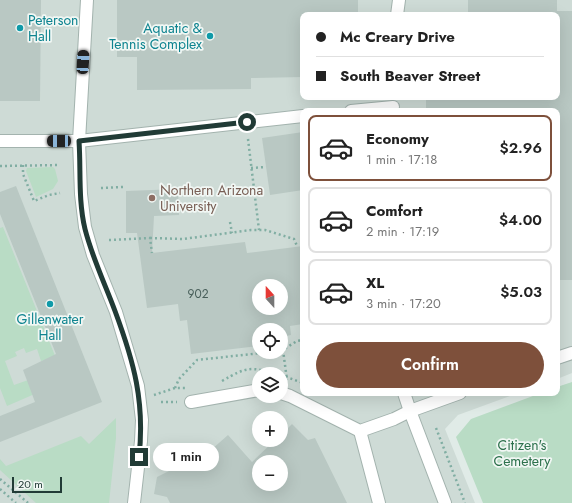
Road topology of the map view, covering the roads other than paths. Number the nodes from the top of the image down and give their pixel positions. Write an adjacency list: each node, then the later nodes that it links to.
1 (86, 0): 8 (street)
2 (400, 0): 3 (street)
3 (398, 12)
4 (393, 105): 5 (street)
5 (372, 108)
6 (300, 116): 8 (street)
7 (0, 141): 8 (street)
8 (79, 141): 18 (street)
9 (572, 353): 10 (street)
10 (560, 357)
11 (252, 391): 15 (street)
12 (288, 396): 17 (street)
13 (405, 396): 16 (street)
14 (452, 396): 16 (street)
15 (191, 402)
16 (410, 411): 17 (street); 20 (street)
17 (360, 431): 19 (street)
18 (134, 503)
19 (379, 503)
20 (445, 503)

